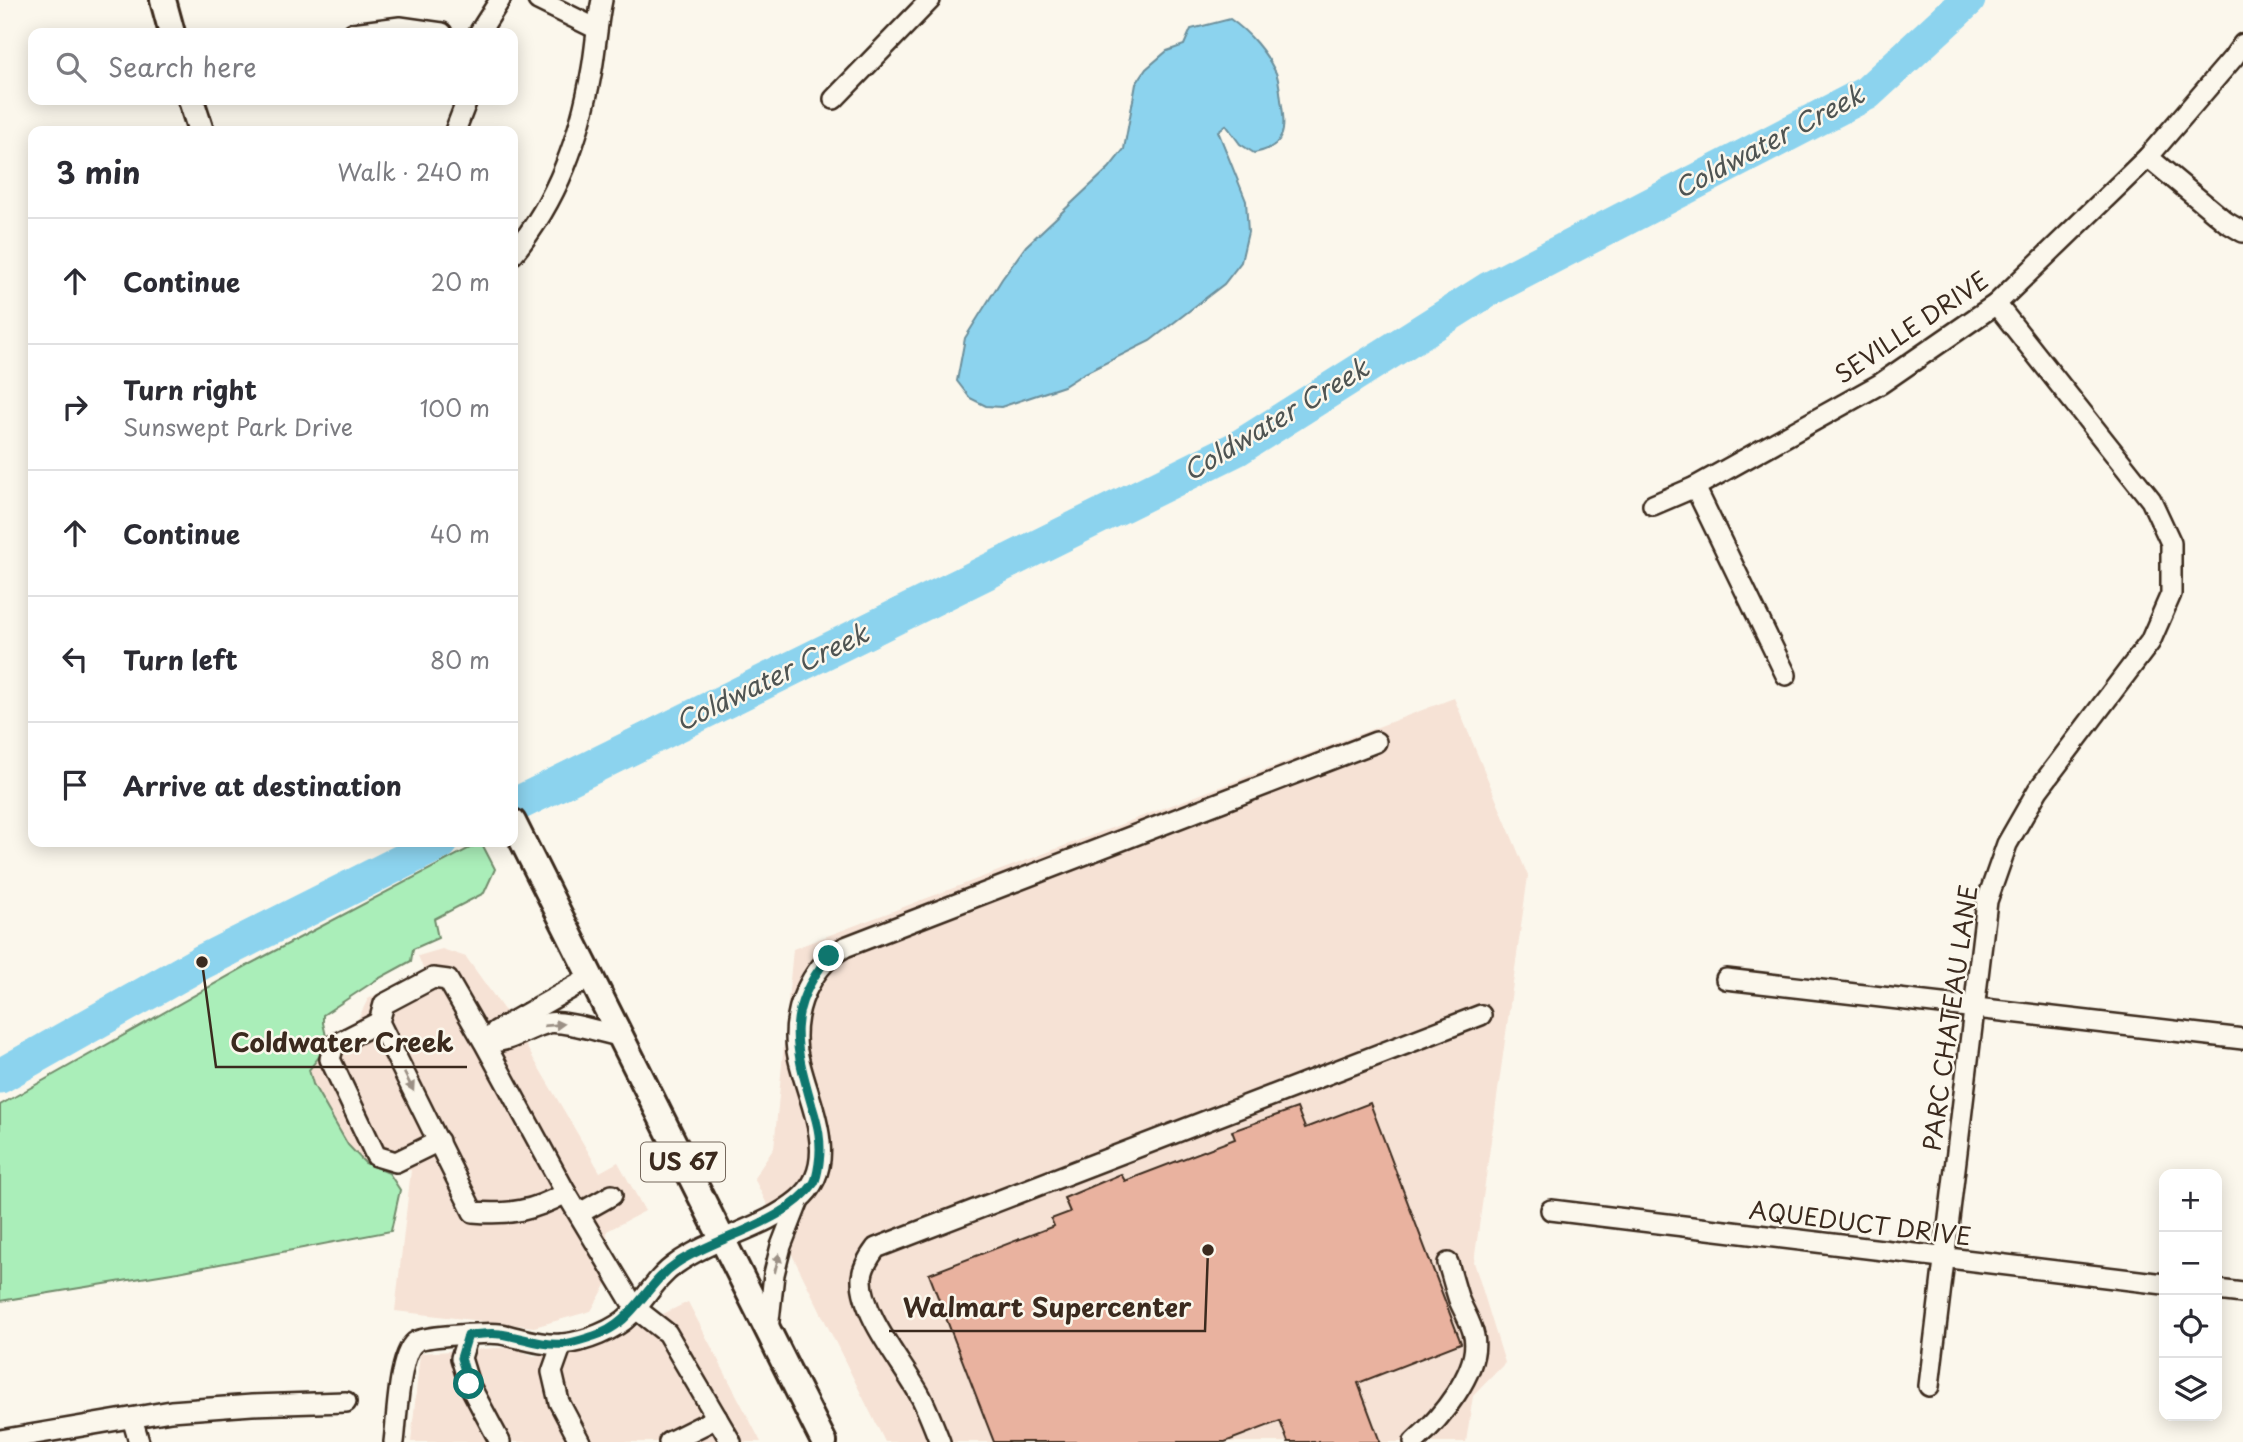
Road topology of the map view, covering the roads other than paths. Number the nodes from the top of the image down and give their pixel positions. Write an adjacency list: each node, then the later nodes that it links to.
1 (163, 0): 6 (main road)
2 (499, 0): 7 (street)
3 (538, 0): 8 (street)
4 (602, 0): 8 (street)
5 (930, 0): 10 (street)
6 (171, 28)
7 (482, 28)
8 (597, 29): 17 (street)
9 (2243, 44): 15 (street, SEVILLE DRIVE)
10 (835, 99)
11 (193, 105): 13 (main road)
12 (465, 105): 14 (street)
13 (199, 126)
14 (457, 126)
15 (2148, 157): 16 (street); 18 (street, SEVILLE DRIVE)
16 (2243, 232)
17 (518, 247)
18 (1996, 304): 19 (street, SEVILLE DRIVE); 26 (street, PARC CHATEAU LANE)
19 (1695, 487): 20 (street, SEVILLE DRIVE); 21 (street)
20 (1653, 505)
21 (1786, 675)
22 (1376, 742): 35 (street)
23 (518, 832): 24 (main road, US 67)
24 (590, 977): 29 (main road, US 67); 31 (street)
25 (1726, 979): 26 (street)
26 (1973, 1006): 30 (street); 39 (street, PARC CHATEAU LANE)
27 (1481, 1014): 60 (street)
28 (379, 1022): 31 (street); 32 (street, one-way to 32); 32 (street)
29 (620, 1036): 31 (street, one-way to 29); 38 (main road, US 67)
30 (2243, 1039)
31 (488, 1043): 33 (street)
32 (439, 1141): 33 (street)
33 (566, 1193): 37 (street)
34 (612, 1195): 37 (street)
35 (799, 1200): 38 (street); 45 (street, one-way to 35)
36 (1551, 1210): 39 (street, AQUEDUCT DRIVE)
37 (580, 1213): 44 (street)
38 (722, 1239): 44 (street); 45 (main road, US 67)
39 (1944, 1259): 41 (street, AQUEDUCT DRIVE); 48 (street, PARC CHATEAU LANE)
40 (1448, 1264): 61 (street)
41 (2159, 1283)
42 (2222, 1291): 43 (street)
43 (2243, 1293)
44 (635, 1307): 47 (street); 51 (street)
45 (768, 1330): 59 (main road, US 67)
46 (468, 1335): 47 (street); 54 (street); 55 (street)
47 (562, 1344): 56 (street)
48 (1929, 1387)
49 (346, 1402): 50 (street)
50 (132, 1418): 52 (street); 53 (street)
51 (717, 1418): 57 (street); 58 (street)
52 (0, 1440)
53 (139, 1442)
54 (394, 1442)
55 (500, 1442)
56 (580, 1442)
57 (668, 1442)
58 (731, 1442)
59 (824, 1442)
60 (940, 1442)
61 (1414, 1442)

